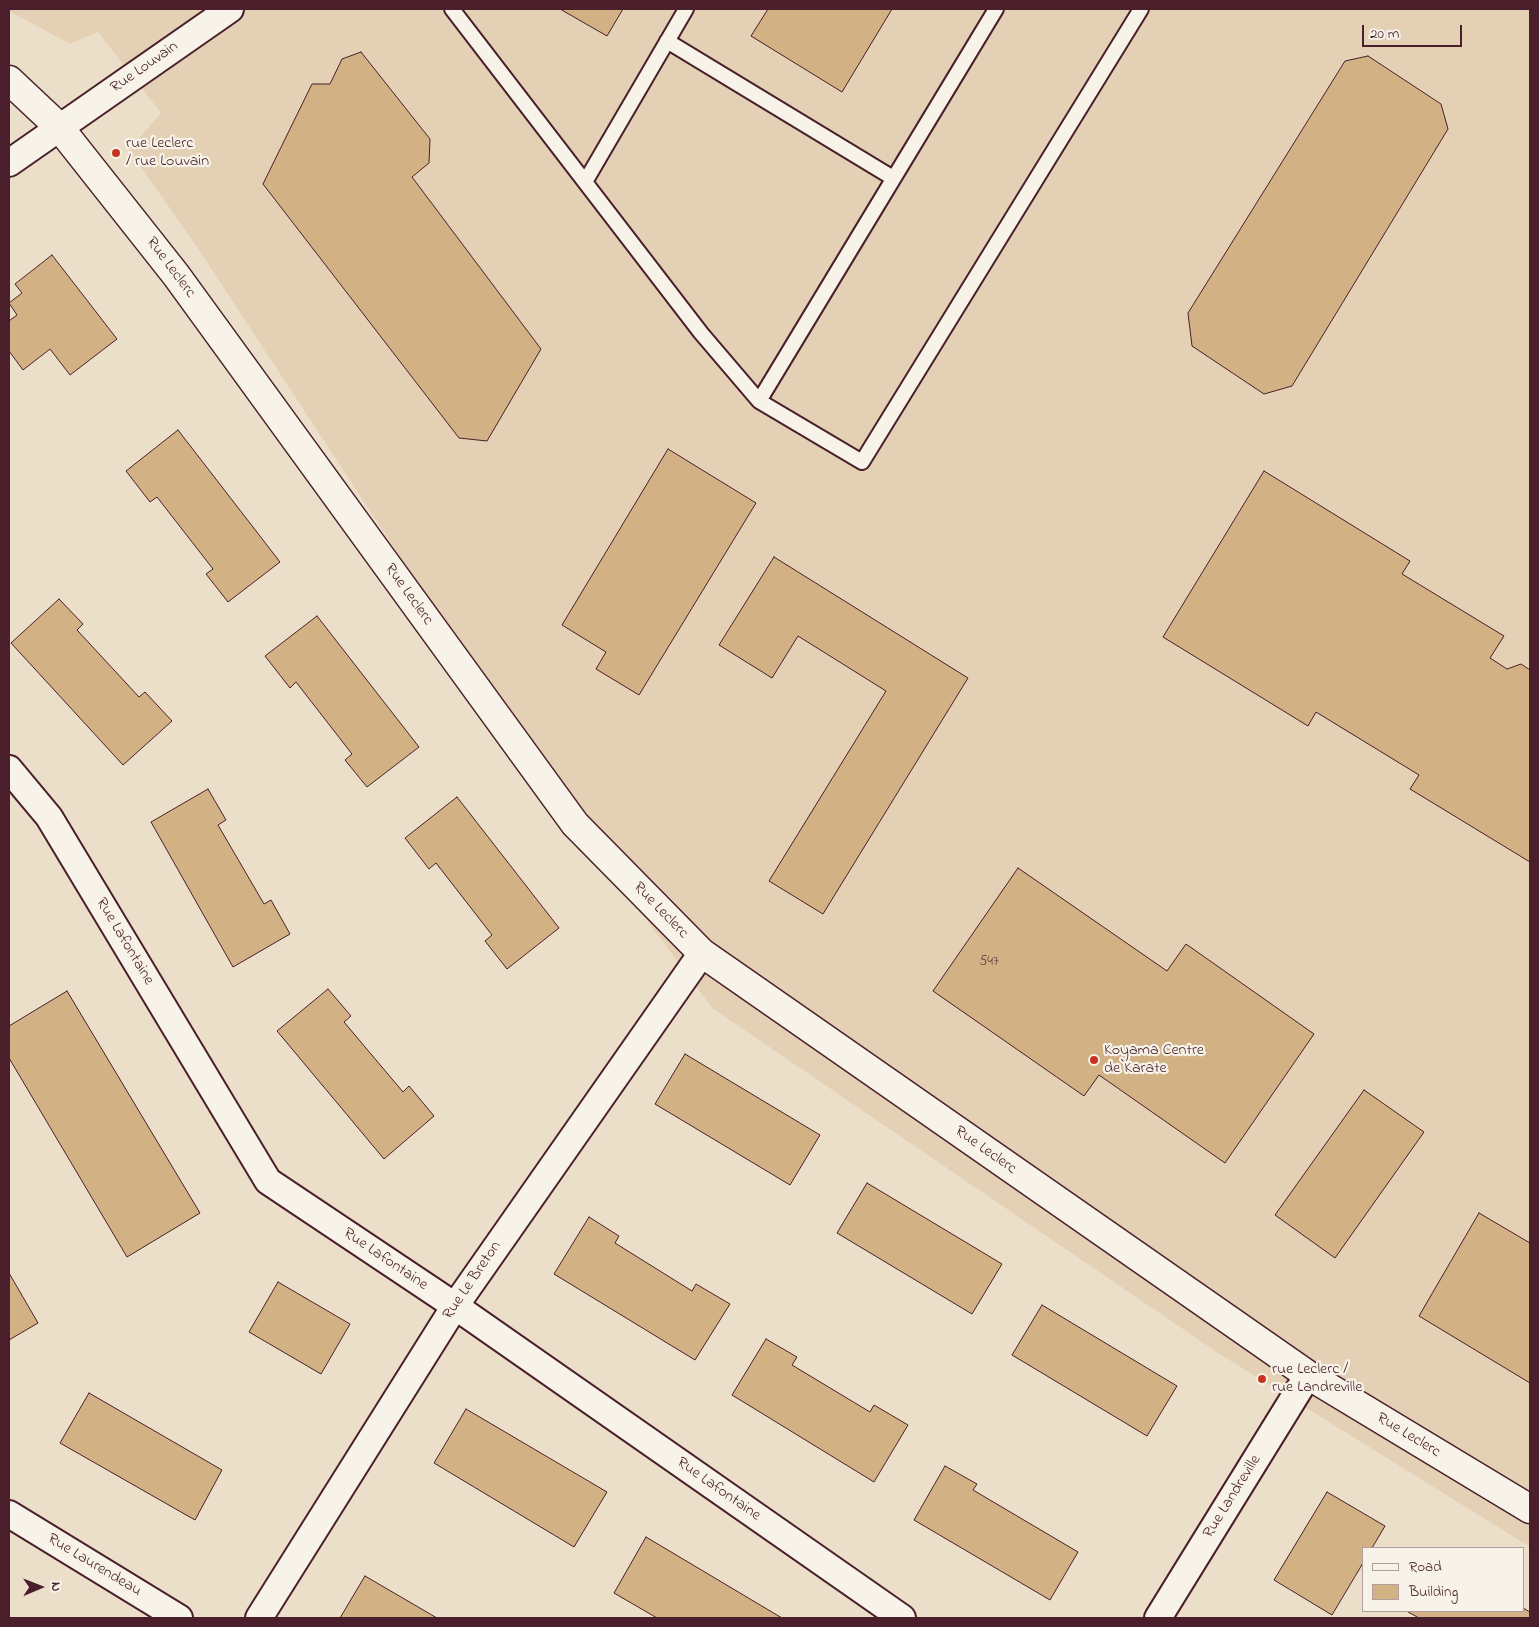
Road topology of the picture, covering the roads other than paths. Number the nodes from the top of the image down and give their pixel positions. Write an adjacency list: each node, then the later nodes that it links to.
1 (230, 9): 8 (street, Rue Louvain)
2 (452, 9): 11 (lane)
3 (686, 9): 6 (lane)
4 (996, 9): 10 (lane)
5 (1141, 9): 12 (lane)
6 (667, 42): 10 (lane); 11 (lane)
7 (9, 80): 8 (street, Rue Leclerc)
8 (59, 127): 9 (street); 14 (street, Rue Leclerc)
9 (9, 163)
10 (893, 178): 12 (lane)
11 (585, 182): 12 (lane)
12 (760, 401)
13 (9, 769): 15 (street, Rue Lafontaine)
14 (702, 953): 15 (street, Rue Le Breton); 16 (street, Rue Leclerc)
15 (455, 1306): 20 (street, Rue Le Breton); 21 (street, Rue Lafontaine)
16 (1308, 1375): 17 (street, Rue Leclerc); 22 (street, Rue Landreville)
17 (1530, 1509)
18 (9, 1514): 19 (street, Rue Laurendeau)
19 (179, 1618)
20 (259, 1618)
21 (902, 1618)
22 (1158, 1618)

